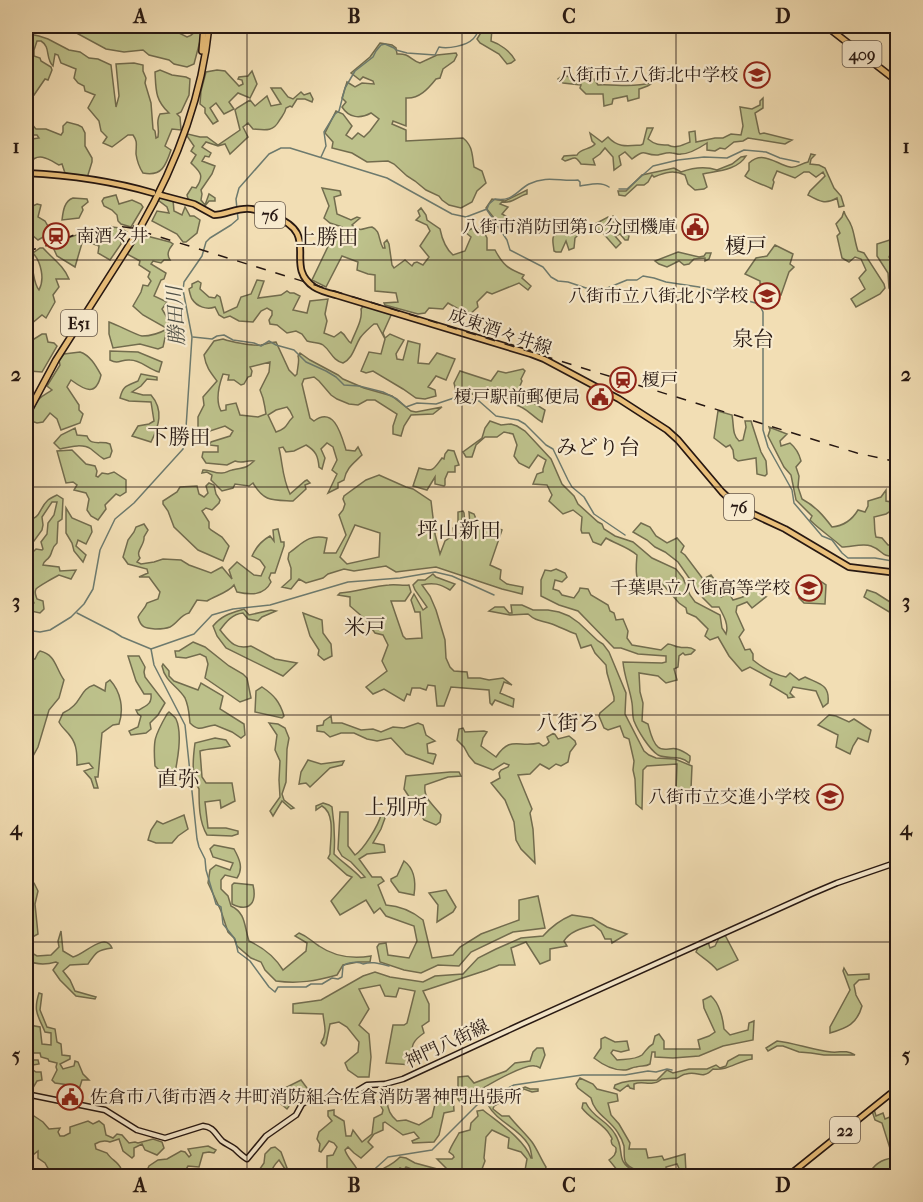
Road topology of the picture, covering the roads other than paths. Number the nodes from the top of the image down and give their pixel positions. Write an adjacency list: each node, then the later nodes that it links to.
1 (207, 26): 7 (highway, E51)
2 (826, 26): 3 (highway, 409)
3 (897, 82)
4 (26, 173): 5 (main road)
5 (153, 193)
6 (160, 195): 10 (main road, 成東酒々井線 / 76)
7 (137, 230): 8 (highway, E51); 9 (highway, E51)
8 (26, 408)
9 (26, 416)
10 (897, 573)
11 (897, 862): 13 (main road, 神門八街線)
12 (897, 1090): 14 (main road, 22)
13 (26, 1094)
14 (788, 1176)

